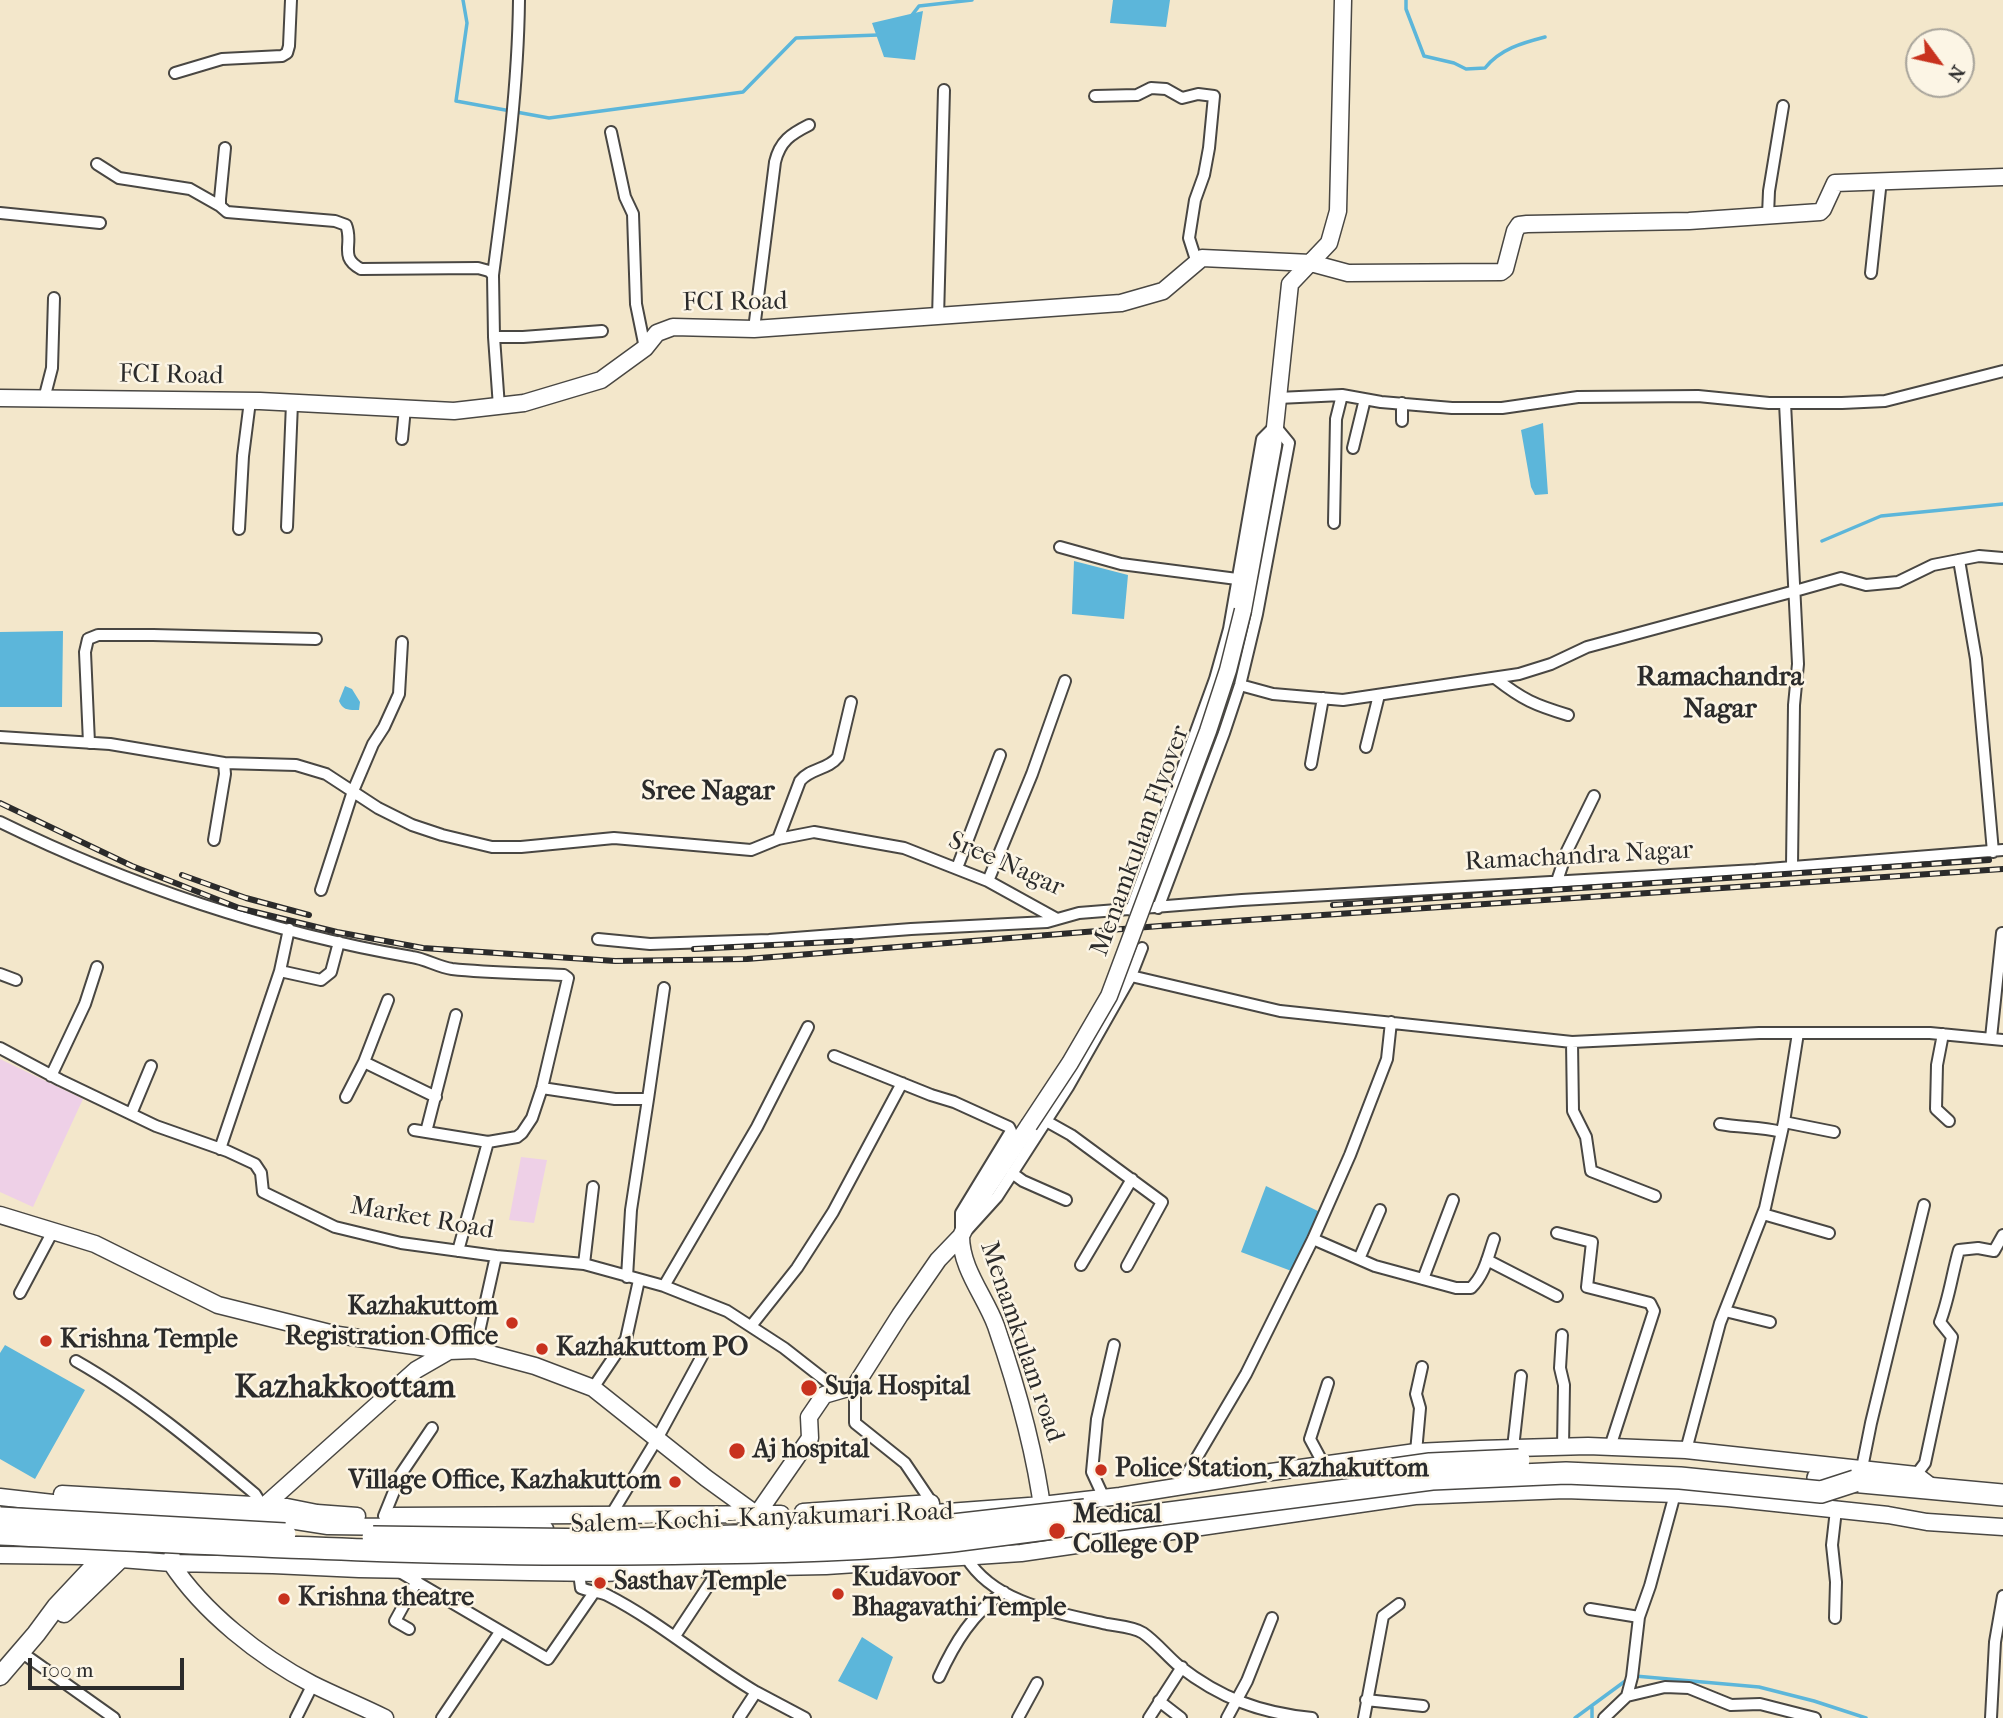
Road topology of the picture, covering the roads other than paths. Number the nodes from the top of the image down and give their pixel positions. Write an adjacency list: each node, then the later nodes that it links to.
1 (291, 0): 4 (street)
2 (519, 0): 21 (street)
3 (1343, 0): 19 (main road, Menamkulam Flyover)
4 (175, 73)
5 (944, 90): 23 (street)
6 (1095, 96): 18 (street)
7 (1783, 106): 16 (street)
8 (809, 125): 24 (street)
9 (611, 132): 27 (street)
10 (225, 148): 14 (street)
11 (97, 163): 14 (street)
12 (2003, 177): 13 (main road)
13 (1881, 180): 16 (main road); 20 (street)
14 (220, 206): 21 (street)
15 (0, 213): 17 (street)
16 (1768, 215): 19 (main road)
17 (100, 223)
18 (1197, 263): 19 (main road); 23 (main road, FCI Road)
19 (1311, 263): 31 (main road, Menamkulam Flyover)
20 (1871, 273)
21 (493, 275): 26 (street)
22 (54, 298): 32 (street)
23 (938, 318): 24 (main road, FCI Road)
24 (754, 329): 27 (main road, FCI Road)
25 (602, 331): 26 (street)
26 (494, 337): 38 (street)
27 (645, 348): 38 (main road, FCI Road)
28 (2003, 371): 37 (street)
29 (1342, 395): 31 (street); 33 (street); 44 (street)
30 (0, 398): 32 (main road, FCI Road)
31 (1278, 398): 41 (main road, Menamkulam Flyover)
32 (44, 399): 34 (main road, FCI Road)
33 (1365, 399): 36 (street); 43 (street)
34 (250, 401): 35 (main road, FCI Road); 46 (street)
35 (292, 403): 39 (main road, FCI Road); 45 (street)
36 (1402, 403): 37 (street); 40 (street)
37 (1785, 403): 51 (street)
38 (499, 407): 39 (main road, FCI Road)
39 (405, 408): 42 (street)
40 (1402, 421)
41 (1275, 426): 50 (street); 56 (street); 135 (main road, Menamkulam Flyover, bridge)
42 (402, 439)
43 (1353, 448)
44 (1334, 523)
45 (287, 527)
46 (240, 529)
47 (1060, 547): 50 (street)
48 (2003, 558): 49 (street)
49 (1959, 560): 51 (street); 72 (street)
50 (1237, 579): 79 (street)
51 (1795, 591): 54 (street); 73 (street)
52 (316, 639): 62 (street)
53 (402, 642): 67 (street)
54 (1496, 678): 57 (street); 60 (street)
55 (1065, 681): 75 (street)
56 (1240, 685): 58 (street); 78 (street)
57 (1379, 695): 58 (street); 63 (street)
58 (1323, 698): 66 (street)
59 (851, 702): 70 (street)
60 (1569, 715)
61 (0, 737): 62 (street, Sree Nagar)
62 (89, 743): 65 (street, Sree Nagar)
63 (1366, 747)
64 (1000, 755): 74 (street)
65 (223, 762): 67 (street, Sree Nagar); 71 (street)
66 (1311, 764)
67 (353, 791): 70 (street, Sree Nagar); 77 (street)
68 (1594, 796): 76 (street)
69 (0, 822): 81 (street)
70 (778, 839): 74 (street, Sree Nagar)
71 (214, 840)
72 (1998, 851): 73 (street, Ramachandra Nagar)
73 (1792, 866): 76 (street, Ramachandra Nagar)
74 (957, 868): 75 (street, Sree Nagar)
75 (988, 881): 80 (street, Sree Nagar)
76 (1557, 881): 78 (street, Ramachandra Nagar)
77 (321, 890)
78 (1157, 908): 79 (street, Ramachandra Nagar)
79 (1131, 910): 80 (street, Sree Nagar)
80 (1055, 918): 83 (street)
81 (289, 929): 84 (street); 87 (street)
82 (2002, 933): 98 (street)
83 (598, 939)
84 (339, 942): 87 (street); 107 (street)
85 (1142, 948): 89 (street)
86 (97, 967): 105 (street)
87 (280, 971): 120 (street)
88 (0, 974): 90 (street)
89 (1131, 976): 94 (street); 112 (street)
90 (16, 980)
91 (664, 988): 110 (street)
92 (388, 1000): 103 (street)
93 (456, 1015): 109 (street)
94 (1391, 1022): 100 (street); 136 (street)
95 (808, 1027): 148 (street)
96 (1798, 1033): 97 (street); 100 (street); 115 (street)
97 (1942, 1034): 98 (street); 113 (street)
98 (1991, 1038): 99 (street)
99 (2003, 1040)
100 (1572, 1042): 124 (street)
101 (0, 1048): 105 (street, Market Road)
102 (834, 1056): 106 (street)
103 (364, 1062): 108 (street); 109 (street)
104 (151, 1066): 111 (street)
105 (51, 1076): 111 (street, Market Road)
106 (902, 1083): 135 (street); 153 (street)
107 (542, 1088): 110 (street); 119 (street)
108 (346, 1097)
109 (436, 1097): 117 (street)
110 (648, 1099): 145 (street)
111 (131, 1114): 120 (street, Market Road)
112 (1046, 1121): 121 (street); 122 (street)
113 (1949, 1121)
114 (1720, 1124): 115 (street)
115 (1783, 1127): 118 (street); 129 (street)
116 (414, 1130): 117 (street)
117 (426, 1132): 119 (street)
118 (1834, 1132)
119 (488, 1142): 138 (street)
120 (220, 1149): 138 (street, Market Road)
121 (1012, 1173): 125 (street); 135 (street)
122 (1132, 1179): 143 (street); 144 (street)
123 (593, 1187): 142 (street)
124 (1656, 1196)
125 (1066, 1200)
126 (1453, 1200): 146 (street)
127 (1924, 1205): 175 (street)
128 (1380, 1210): 140 (street)
129 (1763, 1214): 133 (street); 151 (street)
130 (1, 1217): 131 (main road)
131 (53, 1231): 149 (street); 155 (main road)
132 (1557, 1233): 170 (street)
133 (1829, 1233)
134 (2003, 1235): 176 (street)
135 (961, 1236): 166 (main road, Menamkulam Flyover); 185 (main road, Menamkulam road)
136 (1313, 1239): 140 (street); 177 (street)
137 (1494, 1239): 141 (street)
138 (458, 1251): 139 (street, Market Road)
139 (496, 1256): 142 (street, Market Road); 157 (street)
140 (1359, 1259): 146 (street)
141 (1487, 1260): 146 (street); 150 (street)
142 (583, 1264): 145 (street, Market Road)
143 (1081, 1265)
144 (1127, 1266)
145 (627, 1277): 147 (street, Market Road)
146 (1423, 1279)
147 (639, 1280): 148 (street, Market Road); 165 (street)
148 (664, 1286): 153 (street, Market Road)
149 (20, 1293)
150 (1558, 1296)
151 (1725, 1311): 152 (street); 172 (street)
152 (1770, 1322)
153 (751, 1326): 166 (street, Market Road)
154 (1562, 1335): 169 (street)
155 (392, 1341): 158 (main road); 162 (main road)
156 (1114, 1345): 182 (street)
157 (475, 1350): 158 (main road); 165 (main road)
158 (449, 1351): 162 (main road)
159 (702, 1356): 168 (street)
160 (76, 1361): 187 (street)
161 (1422, 1367): 173 (street)
162 (416, 1370): 187 (main road)
163 (1521, 1376): 171 (street)
164 (1328, 1383): 174 (street)
165 (593, 1388): 168 (main road)
166 (847, 1389): 183 (street); 192 (main road, Menamkulam Flyover)
167 (432, 1428): 190 (street)
168 (657, 1439): 189 (street); 192 (main road)
169 (1563, 1447): 170 (main road); 171 (main road)
170 (1610, 1447): 172 (main road)
171 (1513, 1448): 173 (main road)
172 (1685, 1450): 175 (main road)
173 (1416, 1452): 174 (main road)
174 (1324, 1465): 177 (main road)
175 (1858, 1475): 176 (highway, Salem - Kochi - Kanyakumari Road); 191 (highway, Salem - Kochi - Kanyakumari Road, bridge); 194 (highway, Salem - Kochi - Kanyakumari Road, bridge)
176 (1924, 1482): 180 (highway, Salem - Kochi - Kanyakumari Road)
177 (1180, 1486): 182 (main road)
178 (0, 1488): 184 (main road)
179 (1675, 1494): 188 (main road); 196 (main road); 211 (street)
180 (2003, 1495)
181 (0, 1497): 184 (main road)
182 (1104, 1498): 185 (main road)
183 (932, 1503): 185 (main road); 192 (main road)
184 (131, 1505): 186 (main road); 197 (main road)
185 (1041, 1505): 192 (main road); 196 (main road, Menamkulam road)
186 (179, 1507): 187 (main road); 192 (main road); 199 (main road)
187 (263, 1507): 190 (main road)
188 (1836, 1510): 193 (main road); 212 (street)
189 (611, 1515): 190 (main road); 192 (main road)
190 (384, 1516)
191 (0, 1518)
192 (753, 1520): 201 (main road, Menamkulam Flyover)
193 (2003, 1527)
194 (0, 1534)
195 (0, 1544): 197 (main road)
196 (1042, 1546): 200 (main road); 201 (main road)
197 (103, 1553): 198 (main road); 199 (main road); 216 (main road)
198 (0, 1555)
199 (172, 1557): 201 (main road); 202 (main road); 222 (main road)
200 (966, 1557): 201 (main road); 206 (street)
201 (721, 1565): 203 (main road); 215 (street)
202 (395, 1570): 203 (main road); 204 (street)
203 (579, 1573): 205 (street)
204 (417, 1581): 213 (street); 214 (street)
205 (595, 1591): 214 (street); 215 (street)
206 (1004, 1592): 218 (street); 220 (street)
207 (2003, 1597): 217 (street)
208 (1399, 1604): 225 (street)
209 (1590, 1609): 211 (street)
210 (1272, 1618): 227 (street)
211 (1639, 1618): 224 (street)
212 (1835, 1618)
213 (409, 1629)
214 (500, 1632): 233 (street)
215 (675, 1636): 223 (street)
216 (21, 1652): 219 (main road); 230 (street)
217 (1998, 1661): 244 (street)
218 (1182, 1667): 226 (street); 227 (street)
219 (0, 1676)
220 (939, 1677)
221 (1037, 1683): 236 (street)
222 (313, 1684): 231 (street); 232 (main road)
223 (756, 1692): 234 (street); 235 (street)
224 (1627, 1696): 242 (street); 243 (street)
225 (1366, 1700): 228 (street); 241 (street)
226 (1159, 1701): 237 (street); 238 (street)
227 (1235, 1701): 229 (street); 239 (street)
228 (1423, 1706)
229 (1284, 1716): 240 (street)
230 (114, 1718)
231 (296, 1718)
232 (385, 1718)
233 (442, 1718)
234 (739, 1718)
235 (805, 1718)
236 (1018, 1718)
237 (1149, 1718)
238 (1181, 1718)
239 (1227, 1718)
240 (1312, 1718)
241 (1364, 1718)
242 (1604, 1718)
243 (1815, 1718)
244 (1990, 1718)

